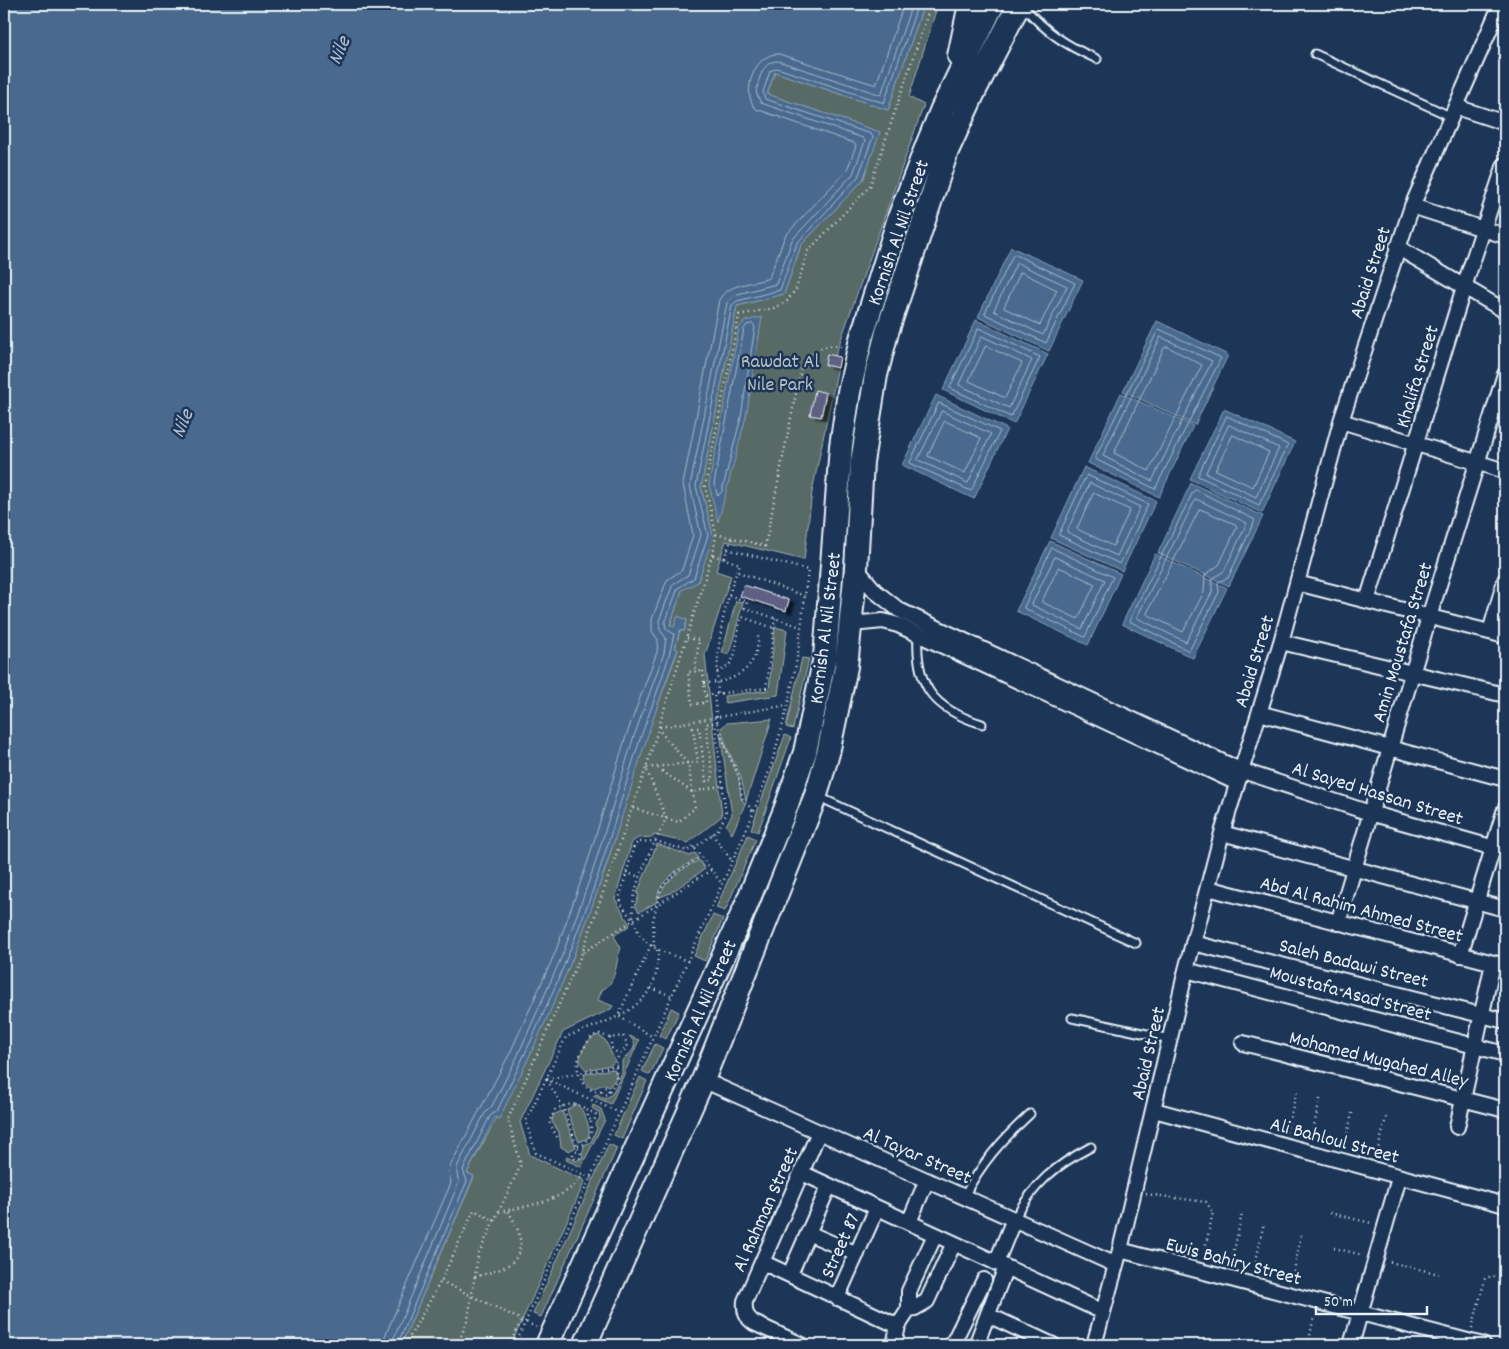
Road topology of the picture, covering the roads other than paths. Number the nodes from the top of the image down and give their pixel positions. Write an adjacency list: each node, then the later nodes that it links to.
1 (970, 4): 7 (highway)
2 (993, 4): 7 (highway, Kornish Al Nil Street)
3 (1020, 4): 6 (lane); 22 (highway, Kornish Al Nil Street)
4 (1501, 4): 8 (street, Abaid Street)
5 (1315, 54): 8 (lane)
6 (1097, 59)
7 (958, 74): 86 (highway, Kornish Al Nil Street)
8 (1454, 112): 9 (street); 11 (street, Abaid Street)
9 (1505, 123)
10 (1505, 164): 12 (street, Khalifa Street)
11 (1412, 206): 12 (street); 14 (street, Abaid Street)
12 (1484, 228): 13 (street); 15 (street, Khalifa Street)
13 (1505, 236)
14 (1397, 247): 15 (street); 18 (street, Abaid Street)
15 (1464, 287): 16 (street); 19 (street, Khalifa Street)
16 (1505, 311)
17 (1505, 374): 20 (street, Amin Moustafa Street)
18 (1341, 421): 19 (street); 24 (street, Abaid Street)
19 (1416, 444): 20 (street); 25 (street, Khalifa Street)
20 (1476, 462): 21 (street); 26 (street, Amin Moustafa Street)
21 (1505, 471)
22 (856, 568): 27 (highway, Kornish Al Nil Street); 37 (street)
23 (1505, 580): 28 (street)
24 (1297, 584): 25 (street); 31 (street, Abaid Street)
25 (1367, 601): 26 (street)
26 (1429, 617): 28 (street); 32 (street, Amin Moustafa Street)
27 (852, 624): 29 (street); 39 (highway, Kornish Al Nil Street)
28 (1490, 632): 30 (street)
29 (918, 634): 35 (lane); 37 (street)
30 (1505, 636)
31 (1281, 642): 32 (street); 34 (street, Abaid Street)
32 (1412, 672): 33 (street); 36 (street, Amin Moustafa Street)
33 (1505, 696)
34 (1258, 712): 36 (street); 37 (street, Abaid Street)
35 (982, 724)
36 (1390, 749): 38 (street); 41 (street, Amin Moustafa Street)
37 (1238, 776): 41 (street, Al Sayed Hassan Street); 42 (street, Abaid Street)
38 (1505, 779)
39 (816, 796): 49 (lane); 61 (highway, Kornish Al Nil Street)
40 (1505, 809): 43 (street)
41 (1370, 813): 43 (street, Al Sayed Hassan Street); 44 (street, Amin Moustafa Street)
42 (1222, 832): 44 (street); 45 (street, Abaid Street)
43 (1499, 849): 46 (street)
44 (1353, 868): 46 (street); 48 (street, Amin Moustafa Street)
45 (1208, 888): 48 (street, Abd Al Rahim Ahmed Street); 50 (street, Abaid Street)
46 (1476, 902): 47 (street); 51 (street)
47 (1505, 909)
48 (1338, 922): 51 (street, Abd Al Rahim Ahmed Street)
49 (1136, 943)
50 (1193, 943): 53 (street, Abaid Street); 54 (street, Saleh Badawi Street)
51 (1460, 955): 52 (street, Abd Al Rahim Ahmed Street)
52 (1499, 965): 54 (street)
53 (1186, 970): 57 (street, Abaid Street); 59 (street, Moustafa Asad Street)
54 (1482, 1014): 56 (street, Saleh Badawi Street); 59 (street)
55 (1072, 1018): 57 (lane)
56 (1505, 1020)
57 (1170, 1039): 63 (street, Abaid Street)
58 (1243, 1044): 62 (street, Mohamed Mugahed Alley)
59 (1475, 1046): 60 (street, Moustafa Asad Street); 62 (street)
60 (1505, 1054)
61 (703, 1080): 67 (street, Al Tayar Street); 89 (highway, Kornish Al Nil Street)
62 (1463, 1100): 64 (street, Mohamed Mugahed Alley); 66 (street)
63 (1154, 1110): 70 (street, Ali Bahloul Street); 81 (street, Abaid Street)
64 (1505, 1110)
65 (1030, 1114): 73 (lane)
66 (1457, 1127)
67 (819, 1132): 69 (street, Al Rahman Street); 71 (street, Al Tayar Street)
68 (1091, 1147): 76 (lane)
69 (802, 1173): 72 (street); 83 (street, Al Rahman Street)
70 (1398, 1178): 74 (street, Ali Bahloul Street); 93 (street)
71 (927, 1180): 73 (street, Al Tayar Street); 77 (street)
72 (829, 1186): 75 (street); 78 (street)
73 (964, 1197): 76 (street, Al Tayar Street)
74 (1505, 1205)
75 (878, 1208): 77 (street); 82 (street, Street 87)
76 (1014, 1219): 84 (street); 85 (street, Al Tayar Street)
77 (909, 1222): 79 (street)
78 (808, 1233): 82 (street); 87 (street)
79 (935, 1235): 80 (street); 91 (street)
80 (954, 1243): 84 (street); 91 (street)
81 (1120, 1250): 85 (street, Abaid Street); 93 (street, Ewis Bahiry Street)
82 (857, 1254): 90 (street, Street 87)
83 (762, 1262): 87 (street); 99 (street, Al Rahman Street)
84 (1001, 1265): 92 (street); 94 (street)
85 (1116, 1265): 92 (street, Abaid Street)
86 (583, 1270): 89 (highway); 96 (highway, Kornish Al Nil Street)
87 (790, 1274): 90 (street)
88 (984, 1280): 101 (street)
89 (611, 1284): 98 (highway, Kornish Al Nil Street)
90 (837, 1298): 95 (street)
91 (909, 1309): 95 (street)
92 (1103, 1312): 104 (street, Abaid Street)
93 (1359, 1313): 105 (street); 106 (street, Ewis Bahiry Street)
94 (988, 1315): 102 (street); 103 (street)
95 (898, 1326): 100 (street)
96 (549, 1342): 97 (highway)
97 (578, 1345)
98 (585, 1345)
99 (802, 1345)
100 (894, 1345)
101 (952, 1345)
102 (976, 1345)
103 (1053, 1345)
104 (1094, 1345)
105 (1351, 1345)
106 (1483, 1345)

